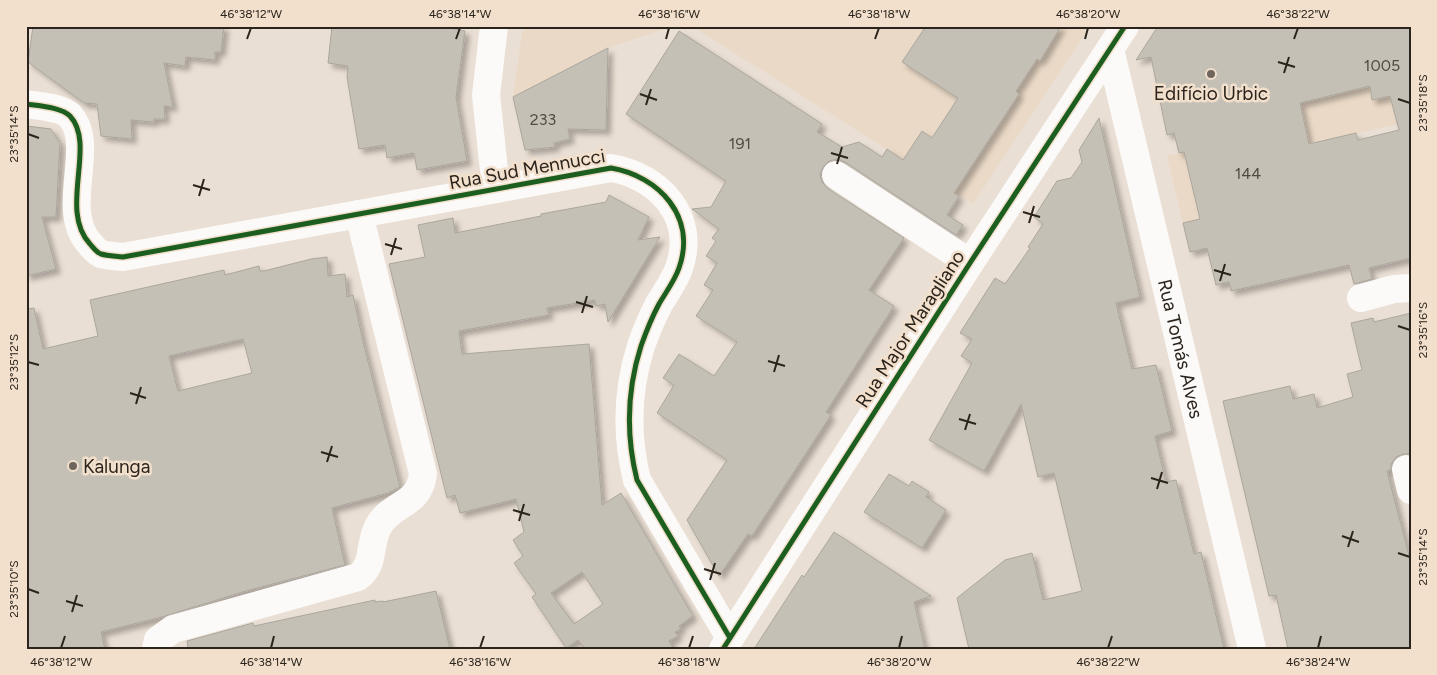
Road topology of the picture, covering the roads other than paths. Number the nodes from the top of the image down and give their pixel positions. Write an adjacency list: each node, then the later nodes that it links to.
1 (494, 26): 6 (street)
2 (1125, 26): 3 (street, Rua Major Maragliano)
3 (1110, 49): 8 (street, Rua Major Maragliano); 13 (street, Rua Tomás Alves)
4 (26, 104): 7 (street, Rua Sud Mennucci)
5 (836, 175): 8 (street)
6 (496, 189): 7 (street, Rua Sud Mennucci); 11 (street, Rua Sud Mennucci)
7 (359, 214): 12 (street)
8 (970, 263): 11 (street, Rua Major Maragliano)
9 (1411, 288): 10 (street)
10 (1361, 298)
11 (726, 643)
12 (156, 649)
13 (1252, 649)

